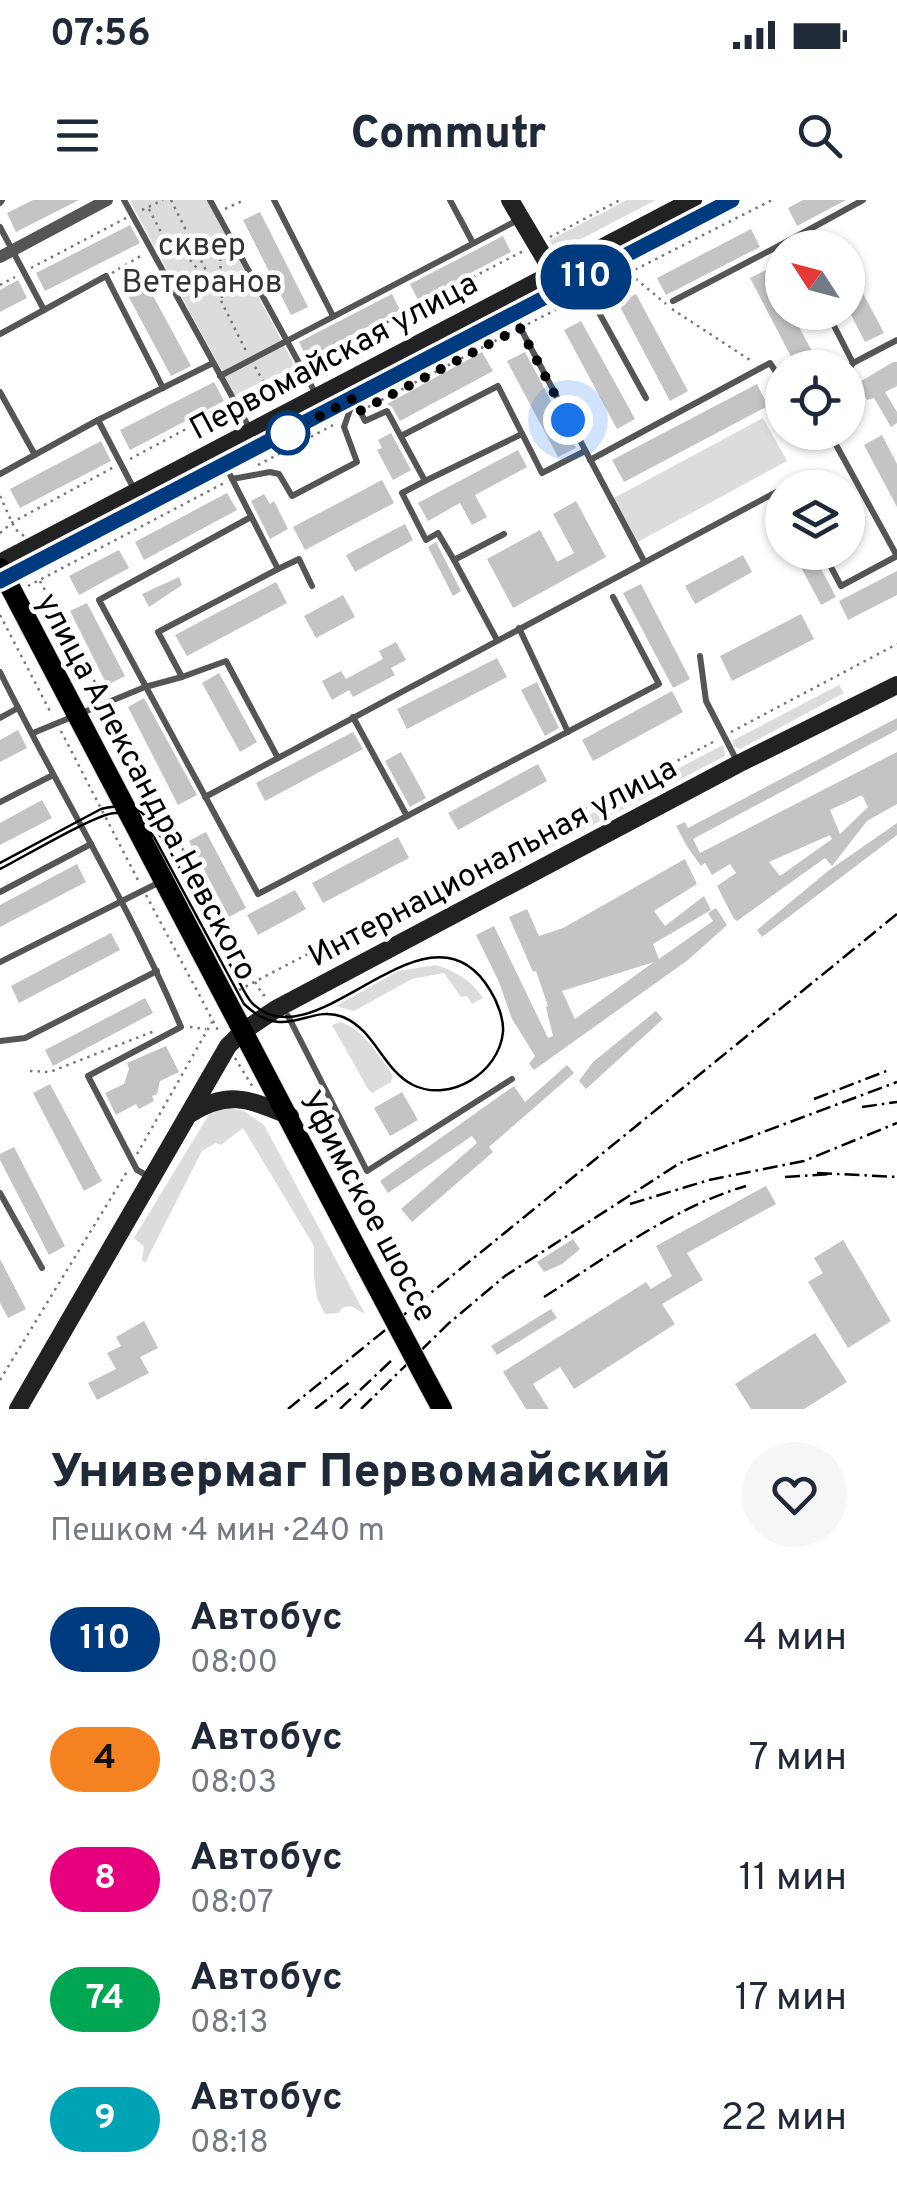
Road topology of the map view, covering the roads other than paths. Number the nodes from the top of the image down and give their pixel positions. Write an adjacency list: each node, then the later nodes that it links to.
1 (124, 200): 26 (lane)
2 (210, 200): 24 (lane)
3 (274, 200): 20 (lane)
4 (450, 200): 13 (lane)
5 (510, 200): 10 (main road)
6 (693, 200): 16 (main road, Первомайская улица)
7 (732, 200): 17 (main road, Первомайская улица)
8 (863, 200): 12 (lane)
9 (103, 201): 14 (street)
10 (520, 219): 13 (lane); 16 (main road)
11 (0, 228): 14 (lane)
12 (815, 230)
13 (474, 243): 20 (lane)
14 (6, 254): 19 (lane)
15 (765, 257): 18 (lane)
16 (558, 281): 17 (main road, Первомайская улица); 21 (main road, Первомайская улица); 31 (main road, Первомайская улица)
17 (584, 286): 32 (lane)
18 (674, 300)
19 (44, 310): 22 (lane); 29 (lane)
20 (332, 316): 24 (lane)
21 (516, 322): 33 (main road, Первомайская улица); 39 (lane)
22 (0, 334)
23 (897, 340): 25 (lane)
24 (285, 341): 28 (lane); 31 (lane)
25 (865, 358)
26 (213, 363): 28 (lane); 29 (lane)
27 (765, 366): 41 (lane)
28 (220, 376): 37 (lane)
29 (163, 388): 34 (lane)
30 (0, 392): 40 (lane)
31 (318, 397): 37 (main road, Первомайская улица)
32 (646, 398)
33 (357, 404): 36 (lane); 37 (main road, Первомайская улица); 42 (lane)
34 (98, 420): 40 (lane); 46 (lane)
35 (522, 434): 36 (lane); 39 (lane); 44 (lane)
36 (401, 436): 44 (lane)
37 (256, 439): 42 (main road, Первомайская улица); 46 (main road, Первомайская улица)
38 (839, 450): 49 (lane)
39 (585, 451): 41 (lane)
40 (35, 455): 43 (lane)
41 (590, 460): 51 (lane)
42 (229, 472): 46 (main road, Первомайская улица); 47 (lane)
43 (0, 474)
44 (425, 482): 50 (lane)
45 (765, 498): 51 (lane)
46 (140, 500): 54 (main road, Первомайская улица)
47 (251, 517): 52 (lane); 63 (lane)
48 (504, 534): 50 (lane)
49 (897, 556): 53 (lane)
50 (454, 560): 58 (lane)
51 (644, 562): 57 (lane)
52 (278, 569): 55 (lane); 61 (lane)
53 (833, 570)
54 (4, 577): 65 (main road, улица Александра Невского)
55 (312, 586)
56 (613, 597): 68 (lane)
57 (519, 628): 58 (lane); 68 (lane)
58 (497, 640): 66 (lane)
59 (700, 656): 71 (lane)
60 (0, 672): 64 (lane)
61 (182, 677): 63 (lane); 70 (lane)
62 (897, 685): 71 (main road, Интернациональная улица)
63 (145, 687): 65 (lane); 73 (lane)
64 (18, 708): 67 (lane); 69 (lane)
65 (76, 714): 69 (lane); 77 (main road, улица Александра Невского)
66 (353, 717): 70 (lane); 75 (lane)
67 (0, 718)
68 (568, 732): 75 (lane)
69 (33, 733): 72 (lane)
70 (278, 758): 73 (lane)
71 (738, 764): 83 (main road, Интернациональная улица)
72 (53, 775): 74 (lane); 76 (lane)
73 (205, 798): 75 (lane)
74 (0, 802)
75 (407, 816)
76 (91, 844): 78 (lane); 79 (lane)
77 (164, 881): 79 (lane); 83 (main road, улица Александра Невского)
78 (0, 892)
79 (122, 902): 80 (lane); 81 (lane)
80 (0, 962)
81 (157, 971): 84 (lane); 88 (lane)
82 (288, 1016): 85 (lane)
83 (235, 1039): 86 (main road, Интернациональная улица); 87 (main road, Уфимское шоссе)
84 (0, 1041)
85 (512, 1079)
86 (190, 1114): 87 (main road); 88 (main road, Интернациональная улица)
87 (290, 1116): 92 (main road, Уфимское шоссе, bridge)
88 (152, 1178): 91 (main road, Интернациональная улица)
89 (0, 1192): 90 (lane)
90 (42, 1268)
91 (18, 1409)
92 (442, 1409)

